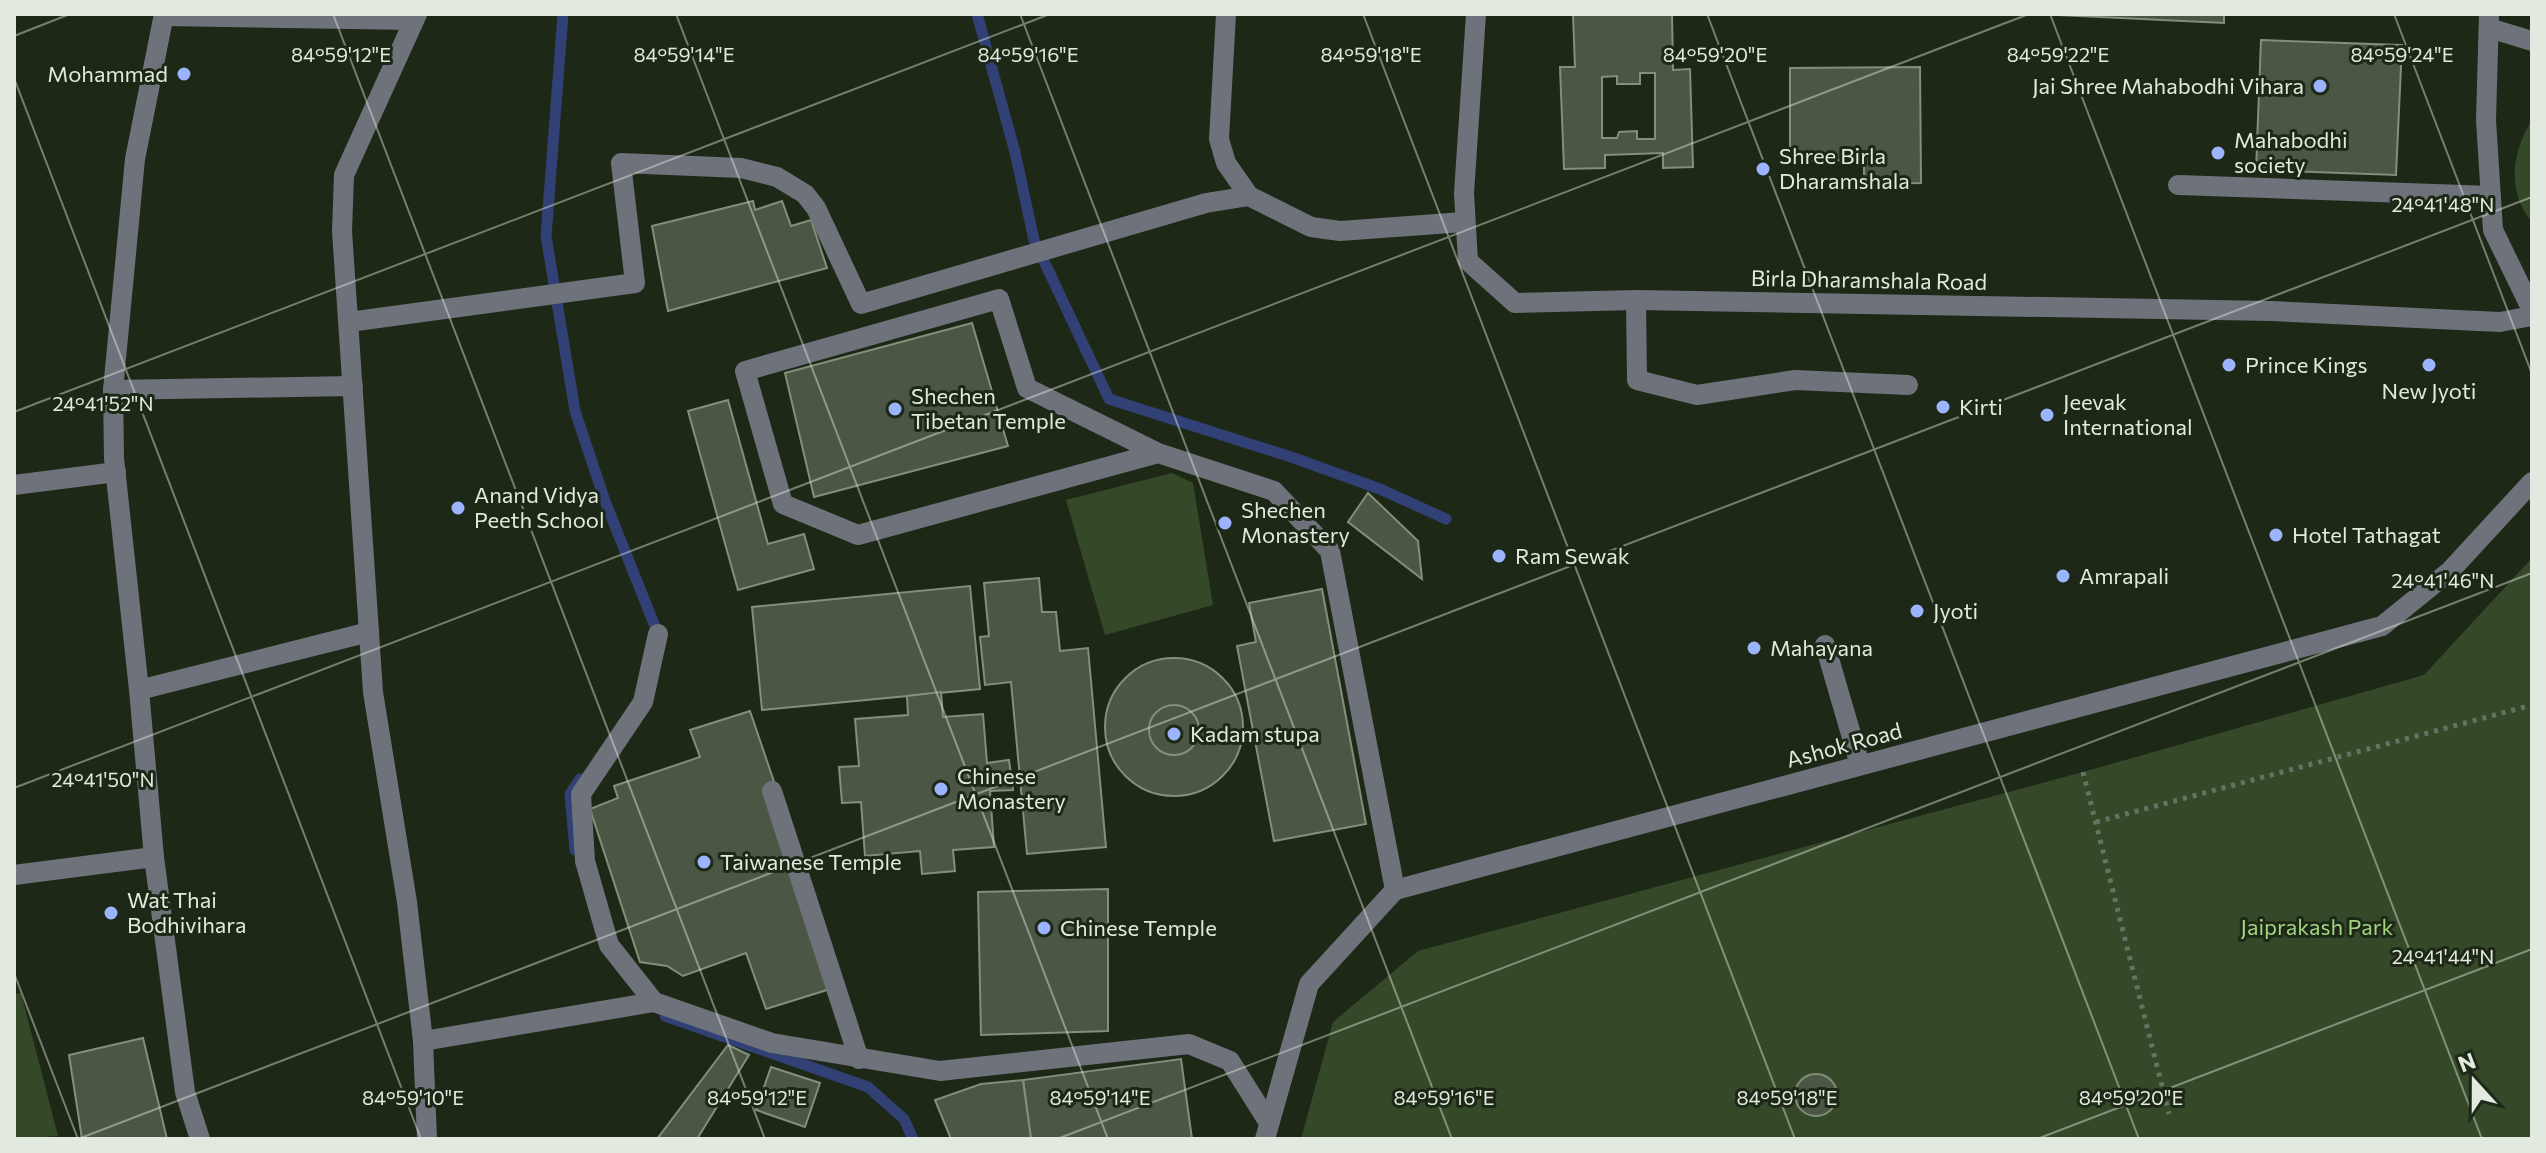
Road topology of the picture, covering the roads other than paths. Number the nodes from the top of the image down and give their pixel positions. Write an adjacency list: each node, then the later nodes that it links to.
1 (1226, 14): 8 (street)
2 (1476, 14): 10 (street, Birla Dharamshala Road)
3 (164, 15): 4 (street); 17 (street)
4 (416, 17): 14 (street)
5 (2489, 21): 6 (street); 9 (street)
6 (2532, 41)
7 (2178, 185): 9 (street)
8 (1249, 196): 10 (street); 14 (street)
9 (2491, 196): 12 (street)
10 (1464, 222): 11 (street, Birla Dharamshala Road)
11 (1636, 300): 13 (street, Birla Dharamshala Road); 15 (street)
12 (2532, 310)
13 (2532, 316)
14 (349, 322): 16 (street)
15 (1908, 385)
16 (353, 386): 17 (street); 22 (street)
17 (113, 390): 19 (street)
18 (1158, 453): 18 (street); 30 (street)
19 (116, 472): 21 (street); 25 (street)
20 (2532, 482): 26 (street, Ashok Road)
21 (14, 485)
22 (369, 632): 25 (street); 32 (street)
23 (658, 634): 31 (street)
24 (1825, 645): 26 (street)
25 (139, 690): 28 (street)
26 (1860, 765): 30 (street, Ashok Road)
27 (772, 791): 33 (street)
28 (154, 857): 29 (street); 35 (street)
29 (14, 875)
30 (1395, 890): 34 (street)
31 (652, 1002): 32 (street); 33 (street)
32 (423, 1041): 36 (street)
33 (859, 1059): 34 (street)
34 (1267, 1131)
35 (200, 1139)
36 (427, 1139)

